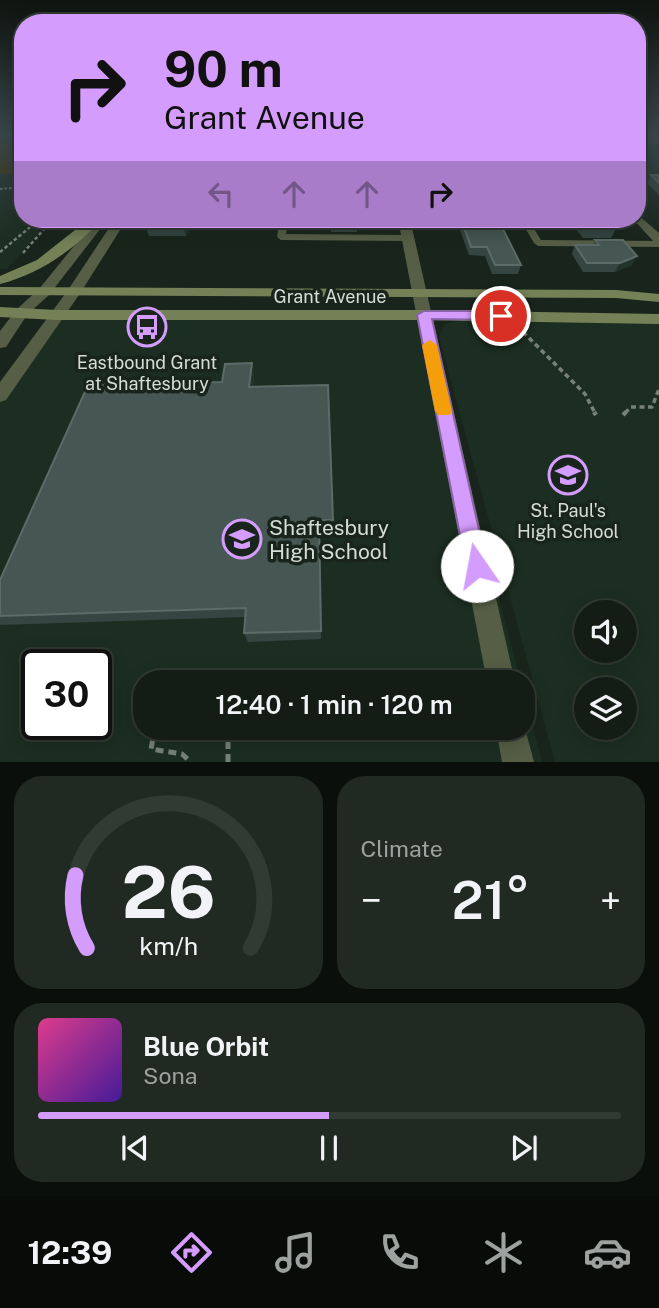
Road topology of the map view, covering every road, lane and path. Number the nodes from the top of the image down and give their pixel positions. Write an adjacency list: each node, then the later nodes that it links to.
1 (646, 227): 11 (street)
2 (29, 228): 12 (path)
3 (44, 228): 13 (path)
4 (86, 228): 14 (main road)
5 (95, 228): 16 (street)
6 (115, 228): 17 (street)
7 (282, 228): 10 (lane)
8 (406, 228): 10 (street)
9 (529, 228): 11 (lane)
10 (408, 238): 18 (street)
11 (659, 242)
12 (0, 252)
13 (18, 259)
14 (0, 280)
15 (0, 291): 16 (main road, Grant Avenue)
16 (44, 292): 17 (main road, Grant Avenue); 21 (street)
17 (75, 292): 18 (main road, Grant Avenue); 22 (street)
18 (418, 292): 19 (main road, Grant Avenue); 23 (street)
19 (659, 298)
20 (0, 312): 21 (main road, Grant Avenue)
21 (22, 312): 22 (main road, Grant Avenue); 26 (street)
22 (56, 315): 23 (main road, Grant Avenue); 27 (street)
23 (424, 315): 24 (main road, Grant Avenue); 35 (street)
24 (659, 319)
25 (519, 328): 33 (path)
26 (0, 343)
27 (18, 369): 28 (lane); 30 (street)
28 (0, 378)
29 (659, 389): 31 (path)
30 (0, 395)
31 (652, 407): 32 (path); 34 (path)
32 (659, 407)
33 (596, 415)
34 (623, 415)
35 (498, 670)
36 (153, 740): 39 (path)
37 (229, 740): 40 (path)
38 (513, 740): 41 (street)
39 (191, 762)
40 (228, 762)
41 (518, 762)

